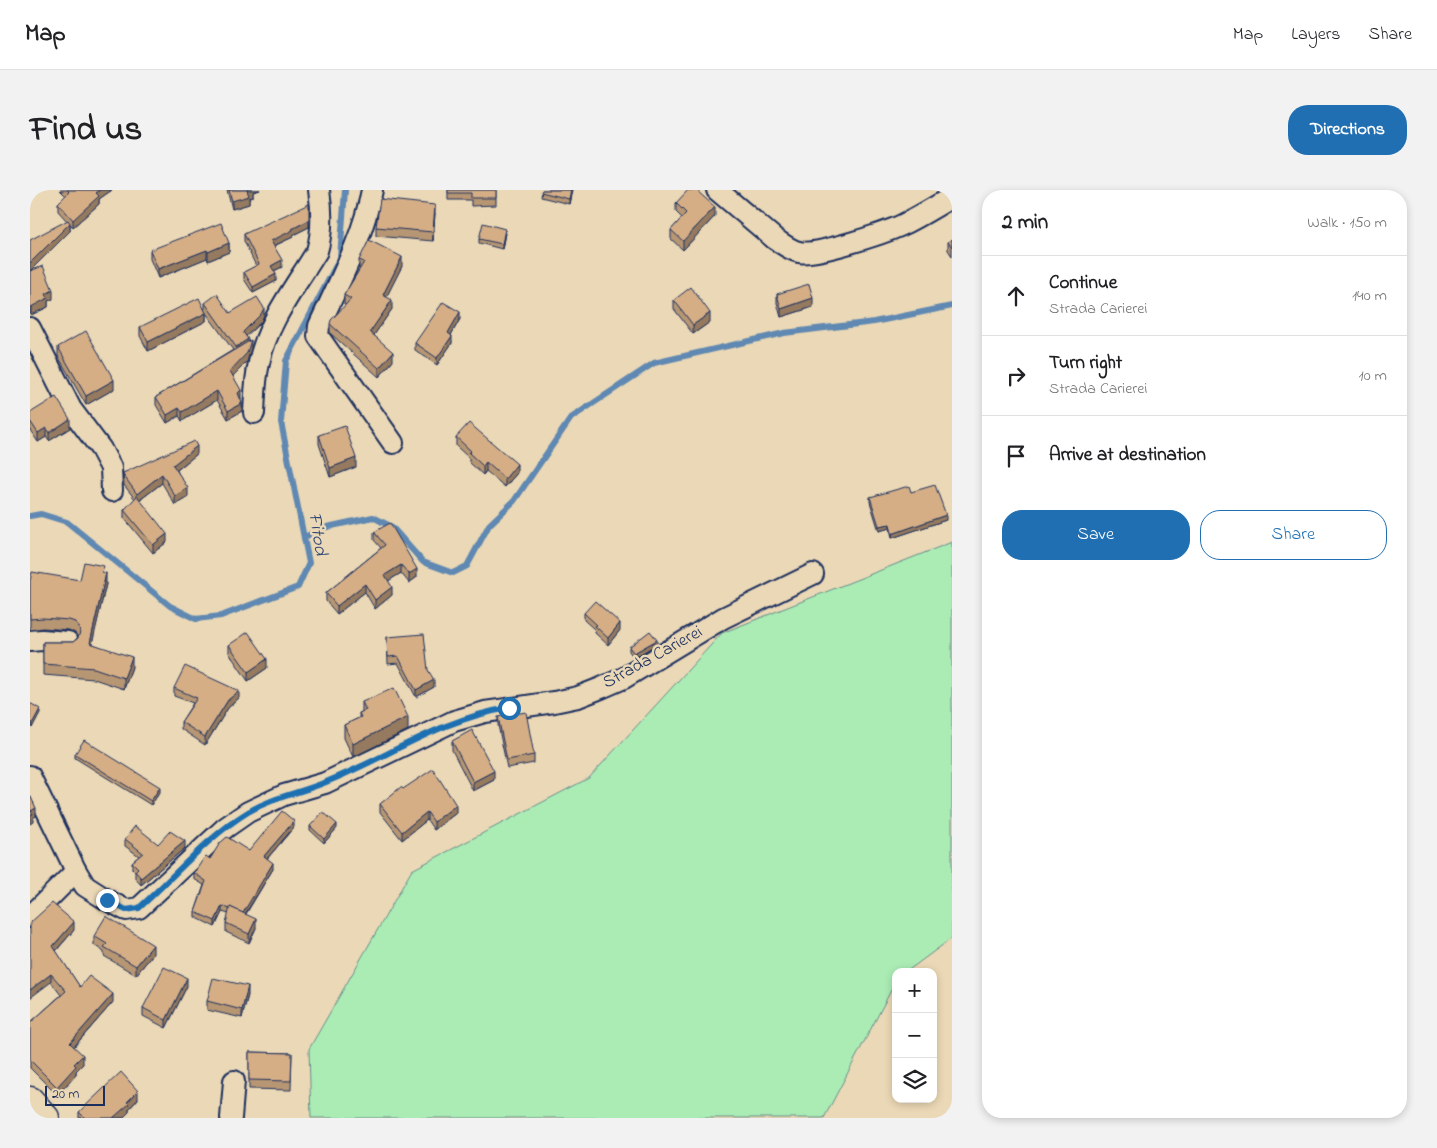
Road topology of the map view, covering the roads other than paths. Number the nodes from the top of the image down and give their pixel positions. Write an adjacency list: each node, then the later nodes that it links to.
1 (319, 190): 6 (street)
2 (372, 190): 7 (street)
3 (717, 190): 4 (street)
4 (952, 197)
5 (30, 328): 8 (street)
6 (254, 413)
7 (393, 443)
8 (112, 491)
9 (813, 574): 13 (street, Strada Carierei)
10 (30, 641): 11 (street)
11 (68, 642)
12 (30, 776): 13 (street, Strada Carierei)
13 (76, 871): 14 (street)
14 (30, 917)
15 (234, 1081): 18 (street)
16 (30, 1101): 17 (main road)
17 (45, 1118)
18 (231, 1118)

